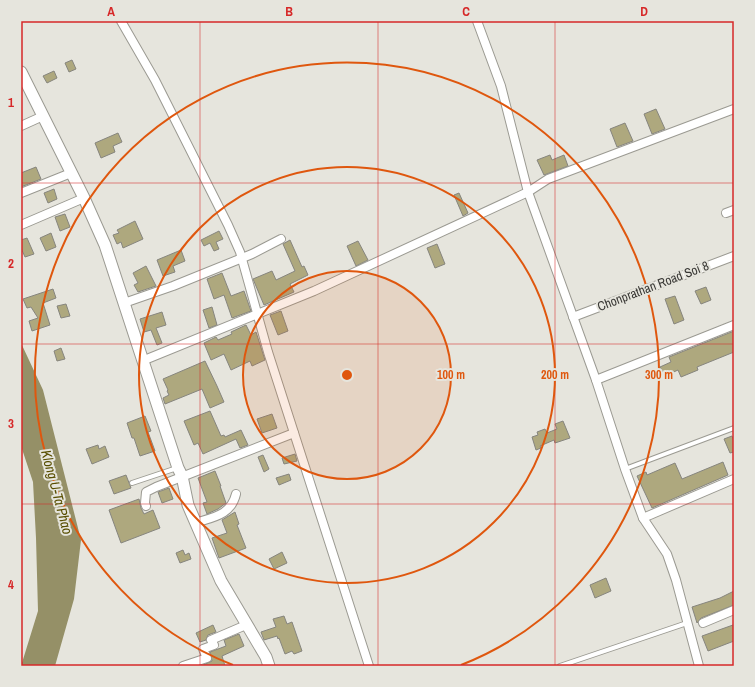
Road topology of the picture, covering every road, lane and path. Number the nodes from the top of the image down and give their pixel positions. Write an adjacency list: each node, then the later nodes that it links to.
1 (121, 21): 14 (street)
2 (477, 21): 8 (street)
3 (21, 72): 5 (street)
4 (734, 109): 8 (street)
5 (43, 116): 6 (street); 7 (street)
6 (21, 126)
7 (71, 173): 9 (street); 10 (street)
8 (528, 192): 16 (street); 17 (street)
9 (21, 193)
10 (84, 198): 11 (street); 15 (street)
11 (21, 225)
12 (280, 239): 14 (street)
13 (734, 256): 17 (street, Chonprathan Road Soi 8)
14 (241, 257): 15 (street); 16 (street)
15 (124, 303): 19 (street)
16 (258, 315): 19 (street); 22 (street)
17 (573, 317): 20 (street)
18 (734, 325): 20 (street)
19 (142, 361): 24 (street)
20 (596, 380): 23 (street)
21 (734, 428): 23 (lane)
22 (294, 433): 24 (street); 37 (street)
23 (625, 470): 29 (street)
24 (180, 472): 26 (lane); 28 (street); 30 (street)
25 (734, 479): 29 (street)
26 (132, 483)
27 (236, 494): 30 (street)
28 (146, 506)
29 (644, 518): 32 (street)
30 (195, 523): 34 (street)
31 (734, 610): 33 (street)
32 (687, 623): 38 (lane); 39 (street)
33 (703, 623)
34 (246, 625): 35 (street); 36 (street)
35 (183, 666)
36 (269, 666)
37 (369, 666)
38 (560, 666)
39 (699, 666)

